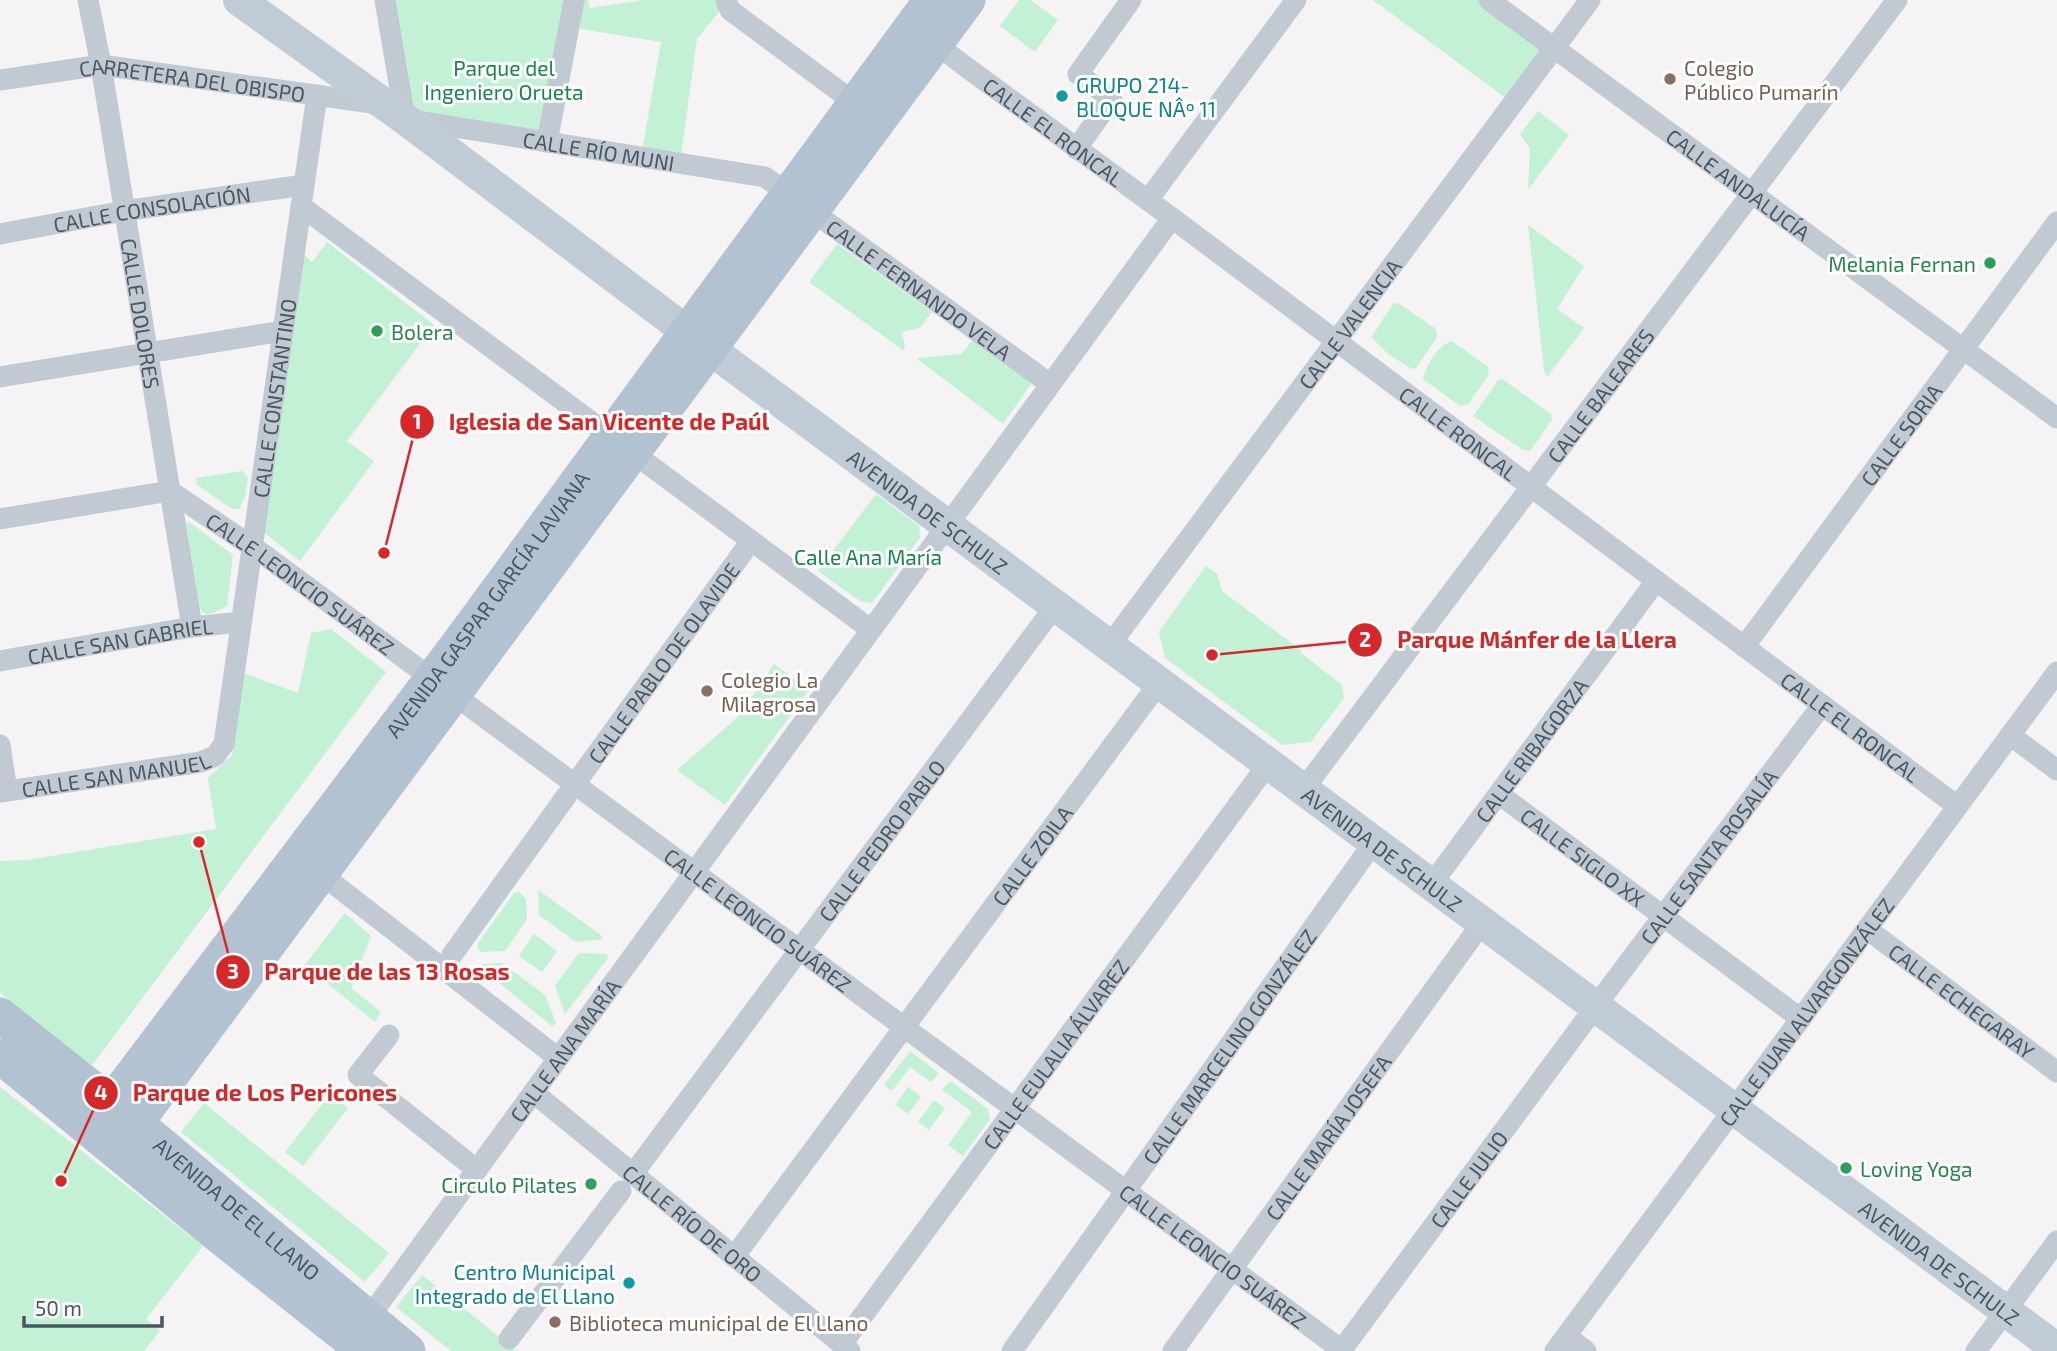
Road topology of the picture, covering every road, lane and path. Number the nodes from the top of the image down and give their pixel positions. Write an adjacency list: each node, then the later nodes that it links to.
1 (88, 0): 15 (street, CALLE DOLORES)
2 (239, 0): 19 (street, AVENIDA DE SCHULZ)
3 (385, 0): 19 (street)
4 (574, 0): 20 (street)
5 (726, 0): 18 (street)
6 (968, 0): 13 (main road, AVENIDA GASPAR GARCÍA LAVIANA)
7 (1131, 0): 21 (street)
8 (1296, 0): 24 (street)
9 (1489, 0): 14 (street, CALLE ANDALUCÍA)
10 (1590, 0): 14 (street, CALLE VALENCIA)
11 (1897, 0): 22 (street, CALLE BALEARES)
12 (932, 1): 13 (street, AVENIDA GASPAR GARCÍA LAVIANA); 18 (main road, AVENIDA GASPAR GARCÍA LAVIANA)
13 (936, 44): 21 (street, CALLE EL RONCAL); 25 (main road, AVENIDA GASPAR GARCÍA LAVIANA)
14 (1555, 49): 22 (street, CALLE ANDALUCÍA); 32 (street, CALLE VALENCIA)
15 (101, 65): 16 (street, CARRETERA DEL OBISPO); 17 (street, CARRETERA DEL OBISPO); 26 (street, CALLE DOLORES)
16 (0, 80)
17 (317, 94): 19 (street, CARRETERA DEL OBISPO); 23 (street, CALLE CONSTANTINO)
18 (855, 103): 25 (main road, AVENIDA GASPAR GARCÍA LAVIANA)
19 (395, 112): 20 (street, CALLE RÍO MUNI); 31 (street, AVENIDA DE SCHULZ)
20 (547, 142): 25 (street, CALLE RÍO MUNI)
21 (1076, 149): 24 (street, CALLE EL RONCAL)
22 (1751, 194): 33 (street, CALLE ANDALUCÍA); 39 (street, CALLE BALEARES)
23 (302, 196): 26 (street, CALLE CONSOLACIÓN); 30 (street, CALLE CONSTANTINO); 38 (street)
24 (1148, 200): 27 (street, CALLE EL RONCAL)
25 (801, 202): 31 (main road, AVENIDA GASPAR GARCÍA LAVIANA); 36 (street, CALLE FERNANDO VELA)
26 (124, 211): 29 (street, CALLE CONSOLACIÓN); 34 (street, CALLE DOLORES)
27 (1172, 218): 32 (street, CALLE RONCAL); 36 (street, CALLE ANA MARÍA)
28 (2057, 222): 33 (street, CALLE SORIA)
29 (0, 233)
30 (284, 331): 34 (street); 44 (street, CALLE CONSTANTINO)
31 (698, 341): 38 (main road, AVENIDA GASPAR GARCÍA LAVIANA); 42 (street, AVENIDA DE SCHULZ)
32 (1336, 342): 39 (street, CALLE RONCAL); 50 (street, CALLE VALENCIA)
33 (1963, 349): 37 (street, CALLE ANDALUCÍA); 51 (street, CALLE SORIA)
34 (147, 352): 35 (street); 40 (street, CALLE DOLORES)
35 (0, 377)
36 (1050, 384): 42 (street, CALLE ANA MARÍA)
37 (2057, 418)
38 (622, 445): 43 (street); 55 (main road, AVENIDA GASPAR GARCÍA LAVIANA)
39 (1531, 488): 45 (street, CALLE RONCAL); 63 (street, CALLE BALEARES)
40 (170, 491): 41 (street); 44 (street, CALLE LEONCIO SUÁREZ); 48 (street, CALLE DOLORES)
41 (0, 519)
42 (946, 525): 46 (street, AVENIDA DE SCHULZ); 49 (street, CALLE ANA MARÍA)
43 (751, 541): 49 (street); 62 (street, CALLE PABLO DE OLAVIDE)
44 (252, 546): 47 (street, CALLE CONSTANTINO); 55 (street, CALLE LEONCIO SUÁREZ)
45 (1656, 581): 51 (street, CALLE RONCAL); 65 (street, CALLE RIBAGORZA)
46 (1055, 606): 50 (street, AVENIDA DE SCHULZ); 74 (street, CALLE PEDRO PABLO)
47 (241, 622): 48 (street, CALLE SAN GABRIEL); 58 (street, CALLE CONSTANTINO)
48 (192, 627): 52 (street, CALLE SAN GABRIEL)
49 (870, 629): 68 (street, CALLE ANA MARÍA)
50 (1109, 646): 54 (street, AVENIDA DE SCHULZ)
51 (1744, 647): 56 (street, CALLE EL RONCAL)
52 (0, 661)
53 (2057, 673): 57 (street, CALLE JUAN ALVARGONZÁLEZ)
54 (1159, 683): 60 (street, AVENIDA DE SCHULZ); 79 (street, CALLE ZOILA)
55 (443, 686): 62 (street, CALLE LEONCIO SUÁREZ); 69 (main road, AVENIDA GASPAR GARCÍA LAVIANA); 87 (main road, AVENIDA GASPAR GARCÍA LAVIANA)
56 (1822, 705): 66 (street, CALLE EL RONCAL); 71 (street, CALLE SANTA ROSALÍA)
57 (2010, 735): 61 (street); 66 (street, CALLE JUAN ALVARGONZÁLEZ)
58 (224, 744): 64 (street, CALLE SAN MANUEL)
59 (0, 745): 64 (street)
60 (1268, 764): 63 (street, AVENIDA DE SCHULZ); 85 (street, CALLE EULALIA ÁLVAREZ)
61 (2057, 770)
62 (571, 790): 68 (street, CALLE LEONCIO SUÁREZ); 75 (street, CALLE PABLO DE OLAVIDE)
63 (1303, 790): 67 (street, AVENIDA DE SCHULZ)
64 (4, 792)
65 (1499, 794): 70 (street, CALLE RIBAGORZA); 71 (street, CALLE SIGLO XX)
66 (1957, 806): 73 (street, CALLE JUAN ALVARGONZÁLEZ)
67 (1374, 842): 70 (street, AVENIDA DE SCHULZ); 90 (street, CALLE MARCELINO GONZÁLEZ)
68 (694, 872): 74 (street, CALLE LEONCIO SUÁREZ); 82 (street, CALLE ANA MARÍA)
69 (321, 874): 82 (street); 87 (main road, AVENIDA GASPAR GARCÍA LAVIANA)
70 (1432, 885): 72 (street, AVENIDA DE SCHULZ)
71 (1663, 918): 76 (street, CALLE SANTA ROSALÍA); 78 (street, CALLE SIGLO XX)
72 (1482, 923): 76 (street, AVENIDA DE SCHULZ); 93 (street, CALLE MARÍA JOSEFA)
73 (1867, 929): 78 (street, CALLE JUAN ALVARGONZÁLEZ); 83 (street, CALLE ECHEGARAY)
74 (800, 950): 79 (street, CALLE LEONCIO SUÁREZ); 89 (street, CALLE PEDRO PABLO)
75 (452, 954)
76 (1595, 1007): 86 (street, AVENIDA DE SCHULZ); 103 (street, CALLE JULIO)
77 (0, 1015): 87 (main road, AVENIDA DE EL LLANO)
78 (1801, 1019): 86 (street, CALLE JUAN ALVARGONZÁLEZ)
79 (904, 1027): 85 (street, CALLE LEONCIO SUÁREZ); 92 (street, CALLE ZOILA)
80 (389, 1035): 88 (street)
81 (0, 1056): 87 (main road, AVENIDA DE EL LLANO)
82 (558, 1058): 84 (street, CALLE ANA MARÍA)
83 (2057, 1072)
84 (534, 1093): 88 (street, CALLE ANA MARÍA); 89 (street, CALLE RÍO DE ORO)
85 (1015, 1109): 90 (street, CALLE LEONCIO SUÁREZ); 98 (street, CALLE EULALIA ÁLVAREZ)
86 (1734, 1110): 94 (street, AVENIDA DE SCHULZ); 97 (street, CALLE JUAN ALVARGONZÁLEZ)
87 (111, 1127): 95 (main road, AVENIDA DE EL LLANO)
88 (477, 1170): 95 (street, CALLE ANA MARÍA)
89 (627, 1182): 92 (street, CALLE RÍO DE ORO); 96 (street, CALLE PEDRO PABLO)
90 (1125, 1190): 93 (street, CALLE LEONCIO SUÁREZ); 101 (street, CALLE MARCELINO GONZÁLEZ)
91 (2057, 1241): 94 (street)
92 (734, 1256): 98 (street, CALLE RÍO DE ORO)
93 (1232, 1269): 102 (street, CALLE MARÍA JOSEFA); 103 (street, CALLE LEONCIO SUÁREZ)
94 (2006, 1311): 99 (street, AVENIDA DE SCHULZ); 105 (street)
95 (361, 1336): 100 (main road, AVENIDA DE EL LLANO)
96 (509, 1339)
97 (1560, 1344): 104 (street)
98 (846, 1348)
99 (2057, 1349)
100 (408, 1351)
101 (1012, 1351)
102 (1173, 1351)
103 (1342, 1351)
104 (1586, 1351)
105 (1976, 1351)

